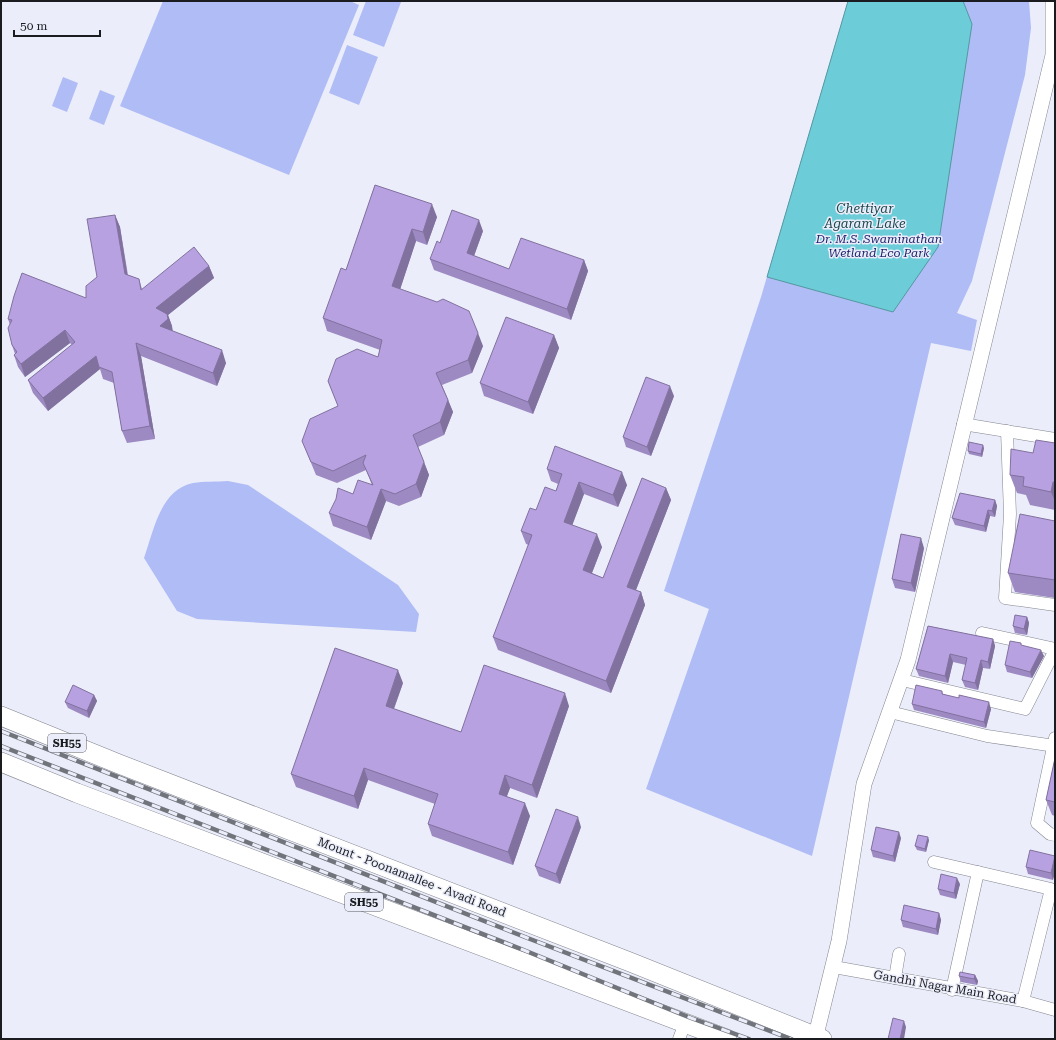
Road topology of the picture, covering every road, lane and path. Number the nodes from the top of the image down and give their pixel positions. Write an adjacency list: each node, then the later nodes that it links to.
1 (1053, 1): 2 (street)
2 (964, 424): 3 (street); 10 (street)
3 (1007, 431): 4 (street); 5 (street)
4 (1055, 439)
5 (1010, 514): 6 (street); 7 (street)
6 (1025, 517)
7 (1055, 605)
8 (982, 633): 9 (street)
9 (1055, 650): 10 (street)
10 (902, 680): 11 (street)
11 (890, 712): 13 (street); 19 (street)
12 (1, 716): 25 (main road, Mount - Poonamallee - Avadi Road / SH55)
13 (1054, 743): 15 (street)
14 (1, 762): 24 (main road, SH55)
15 (1055, 835)
16 (934, 862): 17 (street)
17 (978, 872): 21 (street); 22 (street)
18 (899, 954): 20 (street)
19 (834, 967): 20 (street, Gandhi Nagar Main Road); 25 (street)
20 (895, 978): 21 (street, Gandhi Nagar Main Road)
21 (952, 990): 22 (street, Gandhi Nagar Main Road)
22 (1023, 1001): 23 (street, Gandhi Nagar Main Road)
23 (1055, 1010)
24 (682, 1031): 26 (main road, SH55)
25 (818, 1038)
26 (727, 1039)

